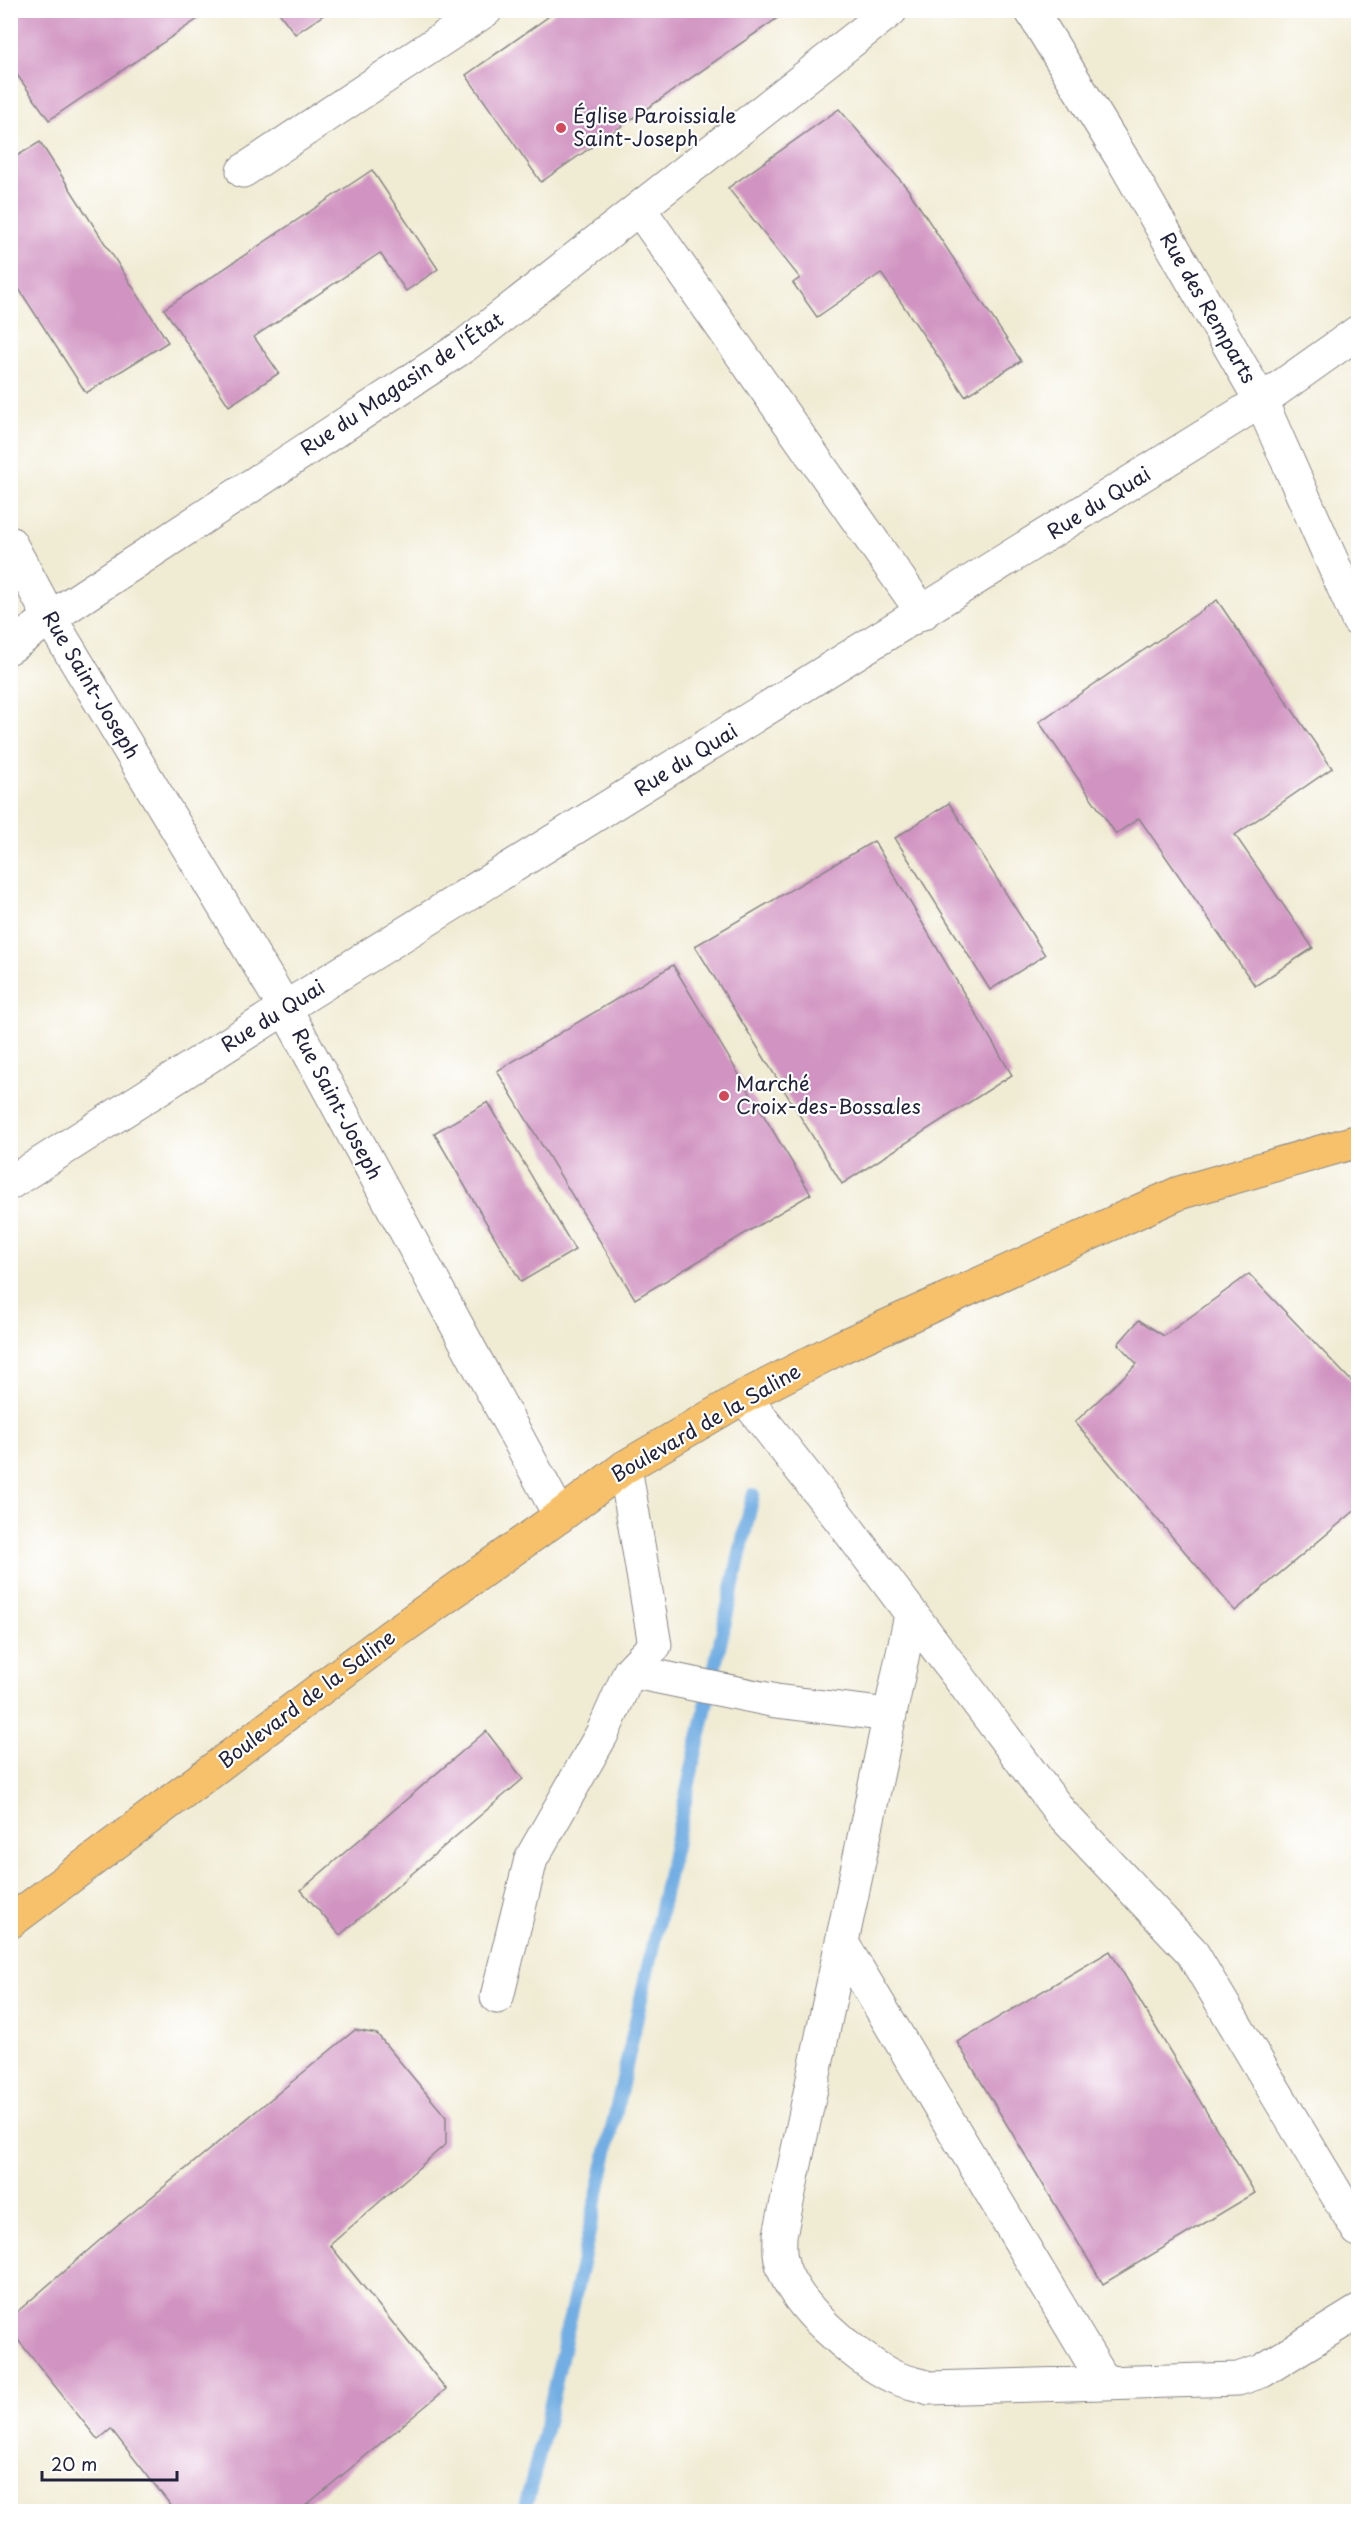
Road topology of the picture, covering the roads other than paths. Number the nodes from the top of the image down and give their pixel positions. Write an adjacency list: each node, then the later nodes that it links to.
1 (486, 10): 4 (street)
2 (891, 10): 5 (street, Rue du Magasin de l'État)
3 (1031, 10): 7 (street, Rue des Remparts)
4 (243, 171)
5 (640, 210): 9 (street); 10 (street, Rue du Magasin de l'État)
6 (1359, 332): 7 (street, Rue du Quai)
7 (1261, 401): 9 (street, Rue du Quai); 11 (street, Rue des Remparts)
8 (10, 543): 10 (street, Rue Saint-Joseph)
9 (923, 613): 13 (street, Rue du Quai)
10 (50, 618): 12 (street, Rue du Magasin de l'État); 13 (street, Rue Saint-Joseph)
11 (1359, 620)
12 (10, 646)
13 (285, 1008): 15 (street, Rue du Quai); 18 (street, Rue Saint-Joseph)
14 (1359, 1141): 16 (main road, Boulevard de la Saline)
15 (10, 1183)
16 (744, 1397): 17 (main road, Boulevard de la Saline); 19 (street)
17 (625, 1467): 18 (main road, Boulevard de la Saline); 20 (street)
18 (560, 1516): 22 (main road, Boulevard de la Saline)
19 (911, 1615): 21 (street); 25 (street)
20 (630, 1671): 21 (street); 24 (street)
21 (889, 1715): 23 (street)
22 (10, 1922)
23 (842, 1943): 27 (street); 27 (street)
24 (497, 1997)
25 (1359, 2230)
26 (1359, 2312): 27 (street)
27 (1105, 2383)

